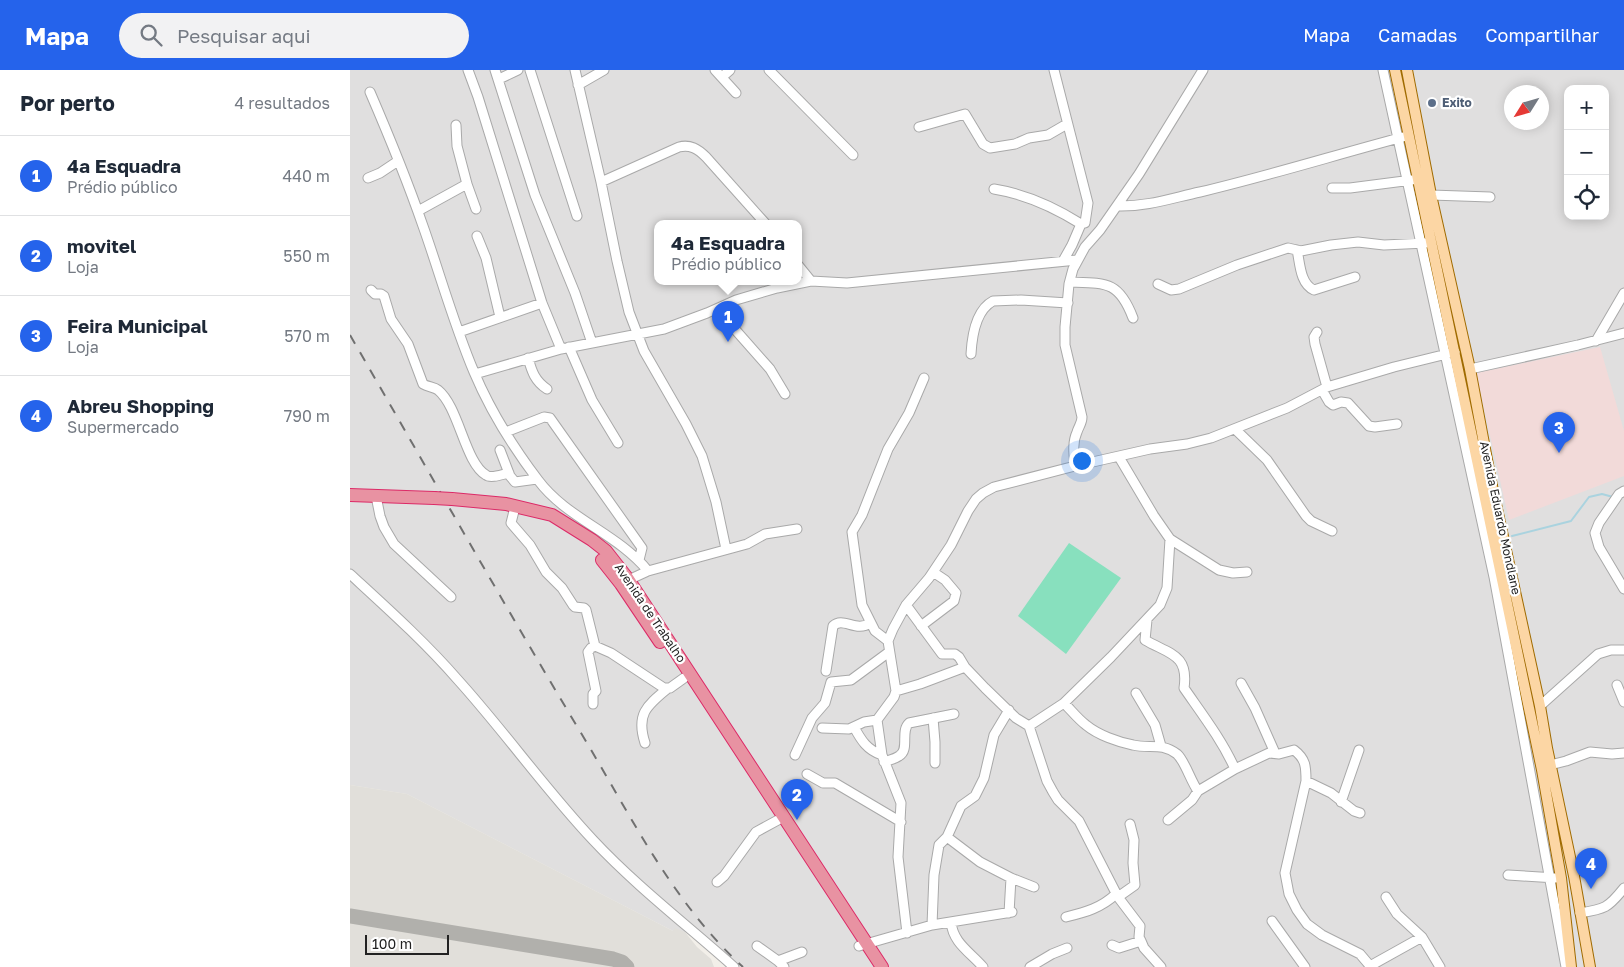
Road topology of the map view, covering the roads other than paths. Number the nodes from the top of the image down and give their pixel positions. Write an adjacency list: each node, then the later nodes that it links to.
1 (468, 70): 56 (street)
2 (495, 70): 15 (street)
3 (518, 70): 15 (street)
4 (530, 70): 38 (street)
5 (575, 70): 16 (street)
6 (604, 70): 16 (street)
7 (730, 70): 14 (street)
8 (768, 70): 24 (street)
9 (1054, 70): 19 (street)
10 (1203, 70): 35 (street)
11 (1383, 70): 23 (street)
12 (1395, 70): 22 (main road, Avenida Eduardo Mondlane)
13 (1407, 70): 26 (main road, Avenida Eduardo Mondlane)
14 (719, 73): 18 (street)
15 (499, 79): 66 (street)
16 (578, 85): 29 (street)
17 (370, 92): 25 (street)
18 (736, 92)
19 (1067, 124): 21 (street); 40 (street)
20 (456, 125): 30 (street)
21 (920, 127)
22 (1409, 135): 23 (street); 26 (main road, Avenida Eduardo Mondlane)
23 (1398, 138): 28 (street); 35 (street)
24 (852, 155)
25 (398, 161): 27 (street); 37 (street)
26 (1419, 163): 28 (main road, Avenida Eduardo Mondlane); 33 (main road, Avenida Eduardo Mondlane)
27 (368, 178)
28 (1412, 180): 31 (street); 42 (main road, Avenida Eduardo Mondlane); 43 (street)
29 (601, 182): 39 (street); 64 (street)
30 (467, 184): 36 (street); 37 (street)
31 (1332, 188)
32 (994, 189): 40 (street)
33 (1431, 195): 34 (street); 71 (main road, Avenida Eduardo Mondlane)
34 (1490, 197)
35 (1117, 206): 45 (street)
36 (476, 209)
37 (418, 210): 61 (street)
38 (577, 216)
39 (761, 220)
40 (1081, 224): 46 (street)
41 (477, 236): 59 (street)
42 (1431, 243): 43 (street); 69 (main road, Avenida Eduardo Mondlane)
43 (1420, 244): 44 (street); 69 (street)
44 (1297, 250): 48 (street); 52 (street)
45 (1077, 260): 46 (street); 50 (street)
46 (1064, 261): 49 (street)
47 (802, 270): 49 (street)
48 (1355, 276)
49 (811, 281): 51 (street)
50 (1070, 282): 57 (street); 60 (street)
51 (802, 283)
52 (1158, 284)
53 (792, 285): 58 (street)
54 (370, 290): 85 (street)
55 (1624, 293): 65 (street)
56 (542, 302): 59 (street); 67 (street)
57 (1068, 303): 68 (street); 84 (street)
58 (717, 309): 64 (street); 77 (street)
59 (500, 317): 61 (street)
60 (1132, 318)
61 (459, 332): 73 (street)
62 (1317, 332): 76 (street)
63 (1624, 333): 65 (street)
64 (637, 335): 66 (street); 94 (street)
65 (1596, 341): 71 (street)
66 (592, 343): 67 (street)
67 (565, 348): 70 (street); 81 (street)
68 (970, 354)
69 (1450, 354): 72 (main road, Avenida Eduardo Mondlane); 76 (street); 156 (street)
70 (528, 358): 73 (street); 75 (street)
71 (1470, 369): 72 (main road); 123 (main road, Avenida Eduardo Mondlane)
72 (1459, 371): 156 (main road, Avenida Eduardo Mondlane)
73 (475, 374): 80 (street)
74 (924, 378): 105 (street)
75 (547, 389)
76 (1324, 389): 78 (street); 79 (street)
77 (785, 394)
78 (1397, 424)
79 (1236, 430): 83 (street); 92 (street)
80 (506, 432): 86 (street); 95 (street)
81 (618, 443)
82 (500, 450): 85 (street)
83 (1119, 457): 84 (street); 93 (street)
84 (1075, 466): 97 (street)
85 (509, 473): 86 (street)
86 (537, 479): 95 (street)
87 (1621, 492): 101 (street)
88 (350, 494): 89 (highway)
89 (370, 496): 90 (highway, bridge); 102 (street)
90 (515, 506): 100 (highway, Avenida de Trabalho); 109 (street)
91 (797, 528): 94 (street)
92 (1332, 531)
93 (1170, 539): 98 (street); 104 (street)
94 (726, 549): 96 (street)
95 (639, 560): 96 (street)
96 (648, 571): 100 (street)
97 (933, 572): 103 (street); 106 (street)
98 (1247, 572)
99 (350, 574): 176 (street)
100 (625, 581): 107 (highway, Avenida de Trabalho)
101 (1624, 589)
102 (451, 597)
103 (906, 605): 106 (street); 108 (street)
104 (1147, 620): 121 (street); 141 (street)
105 (870, 623): 108 (street); 113 (street)
106 (921, 626): 112 (street)
107 (661, 636): 114 (highway, Avenida de Trabalho); 125 (highway, Avenida de Trabalho)
108 (888, 641): 111 (street)
109 (595, 646): 117 (street); 122 (street)
110 (1624, 650): 123 (street)
111 (889, 652): 118 (street); 137 (street)
112 (965, 667): 118 (street); 124 (street)
113 (826, 671)
114 (684, 678): 117 (street); 125 (highway, Avenida de Trabalho)
115 (1241, 683): 135 (street)
116 (1617, 685): 120 (street)
117 (667, 689): 132 (street)
118 (896, 691): 128 (street)
119 (1136, 693): 133 (street)
120 (1624, 702)
121 (1064, 703): 129 (street); 133 (street)
122 (593, 704)
123 (1540, 706): 140 (main road, Avenida Eduardo Mondlane)
124 (1010, 710): 129 (street); 152 (street)
125 (712, 713): 142 (highway, Avenida de Trabalho)
126 (954, 714): 127 (street)
127 (932, 718): 138 (street); 139 (street)
128 (877, 720): 130 (street); 138 (street)
129 (1029, 726): 160 (street)
130 (854, 727): 131 (street); 138 (street)
131 (822, 728)
132 (645, 743)
133 (1161, 746): 145 (street)
134 (1358, 750): 146 (street)
135 (1275, 753): 141 (street); 144 (street)
136 (1624, 753): 140 (street)
137 (795, 755)
138 (883, 759): 150 (street)
139 (935, 763)
140 (1550, 765): 162 (main road, Avenida Eduardo Mondlane)
141 (1235, 769): 145 (street)
142 (752, 774): 148 (highway, Avenida de Trabalho); 153 (highway, Avenida de Trabalho)
143 (807, 774): 150 (street)
144 (1306, 781): 146 (street); 183 (street)
145 (1198, 791): 149 (street)
146 (1341, 802): 147 (street)
147 (1360, 813)
148 (778, 820): 153 (highway, Avenida de Trabalho); 157 (street)
149 (1168, 820)
150 (901, 822): 167 (street)
151 (1130, 824): 160 (street)
152 (947, 837): 155 (street); 166 (street)
153 (801, 848): 170 (highway, Avenida de Trabalho)
154 (1508, 875): 156 (street)
155 (1011, 878): 158 (street); 165 (street)
156 (1556, 878): 185 (street); 186 (main road, Avenida Eduardo Mondlane)
157 (717, 882)
158 (1034, 887)
159 (1624, 888): 162 (street)
160 (1117, 896): 163 (street); 169 (street)
161 (1386, 897): 168 (street)
162 (1580, 914): 187 (main road, Avenida Eduardo Mondlane)
163 (1066, 917)
164 (1272, 921): 182 (street)
165 (951, 922): 166 (street); 179 (street)
166 (932, 925): 167 (street)
167 (906, 933): 170 (street)
168 (1422, 937): 183 (street); 184 (street)
169 (1141, 941): 171 (street); 181 (street)
170 (863, 944): 177 (highway, Avenida de Trabalho); 178 (highway, Avenida de Trabalho)
171 (1112, 944)
172 (757, 946): 175 (street)
173 (1067, 948): 180 (street)
174 (802, 952): 175 (street)
175 (781, 964)
176 (734, 967)
177 (873, 967)
178 (882, 967)
179 (983, 967)
180 (1030, 967)
181 (1161, 967)
182 (1305, 967)
183 (1371, 967)
184 (1440, 967)
185 (1566, 967)
186 (1571, 967)
187 (1590, 967)

